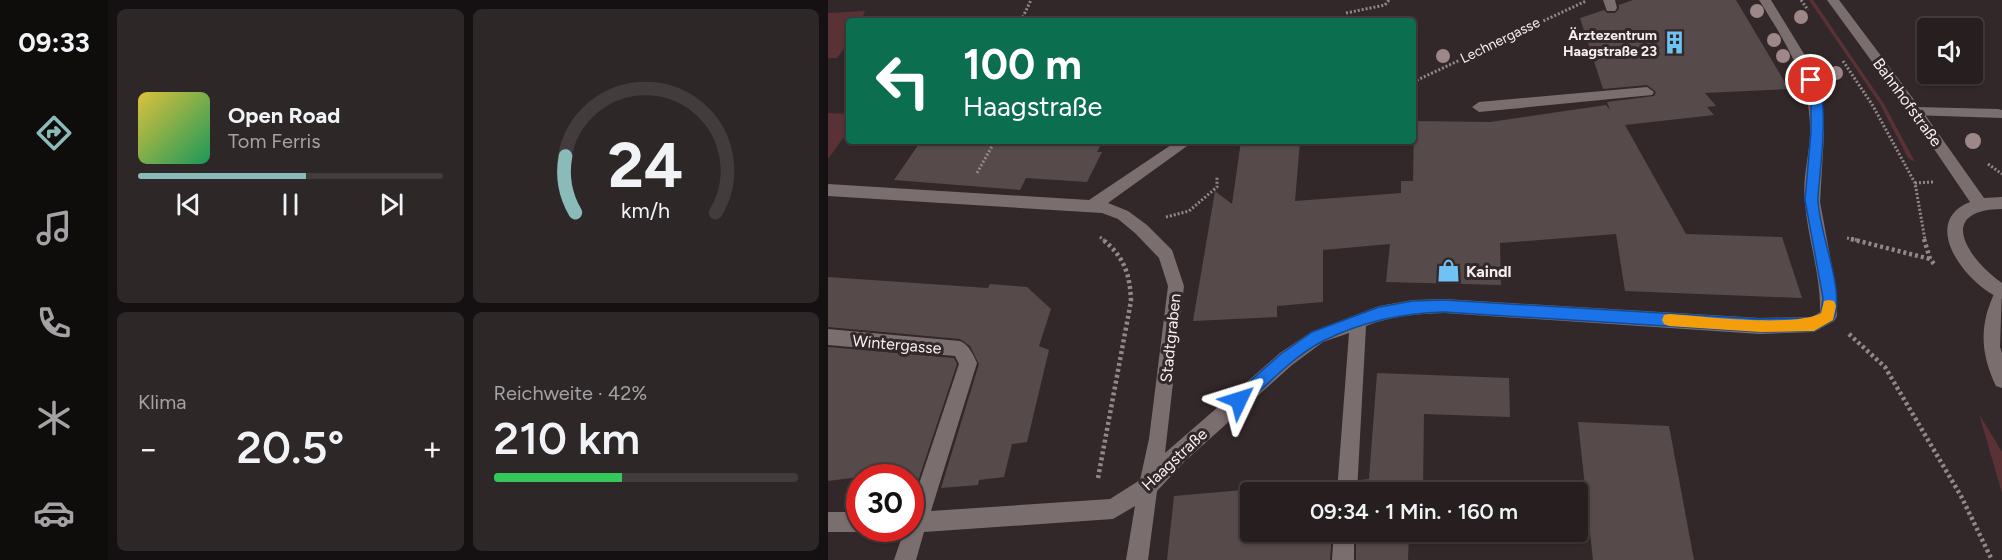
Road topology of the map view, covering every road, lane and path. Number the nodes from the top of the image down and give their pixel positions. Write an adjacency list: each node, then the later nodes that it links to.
1 (1031, 0): 8 (path)
2 (1389, 0): 7 (path)
3 (1588, 0): 11 (path, Lechnergasse)
4 (1765, 0): 26 (street)
5 (1801, 0): 9 (path)
6 (1833, 0): 14 (street, Bahnhofstraße)
7 (1346, 13)
8 (1022, 18)
9 (1814, 19)
10 (1840, 58): 27 (path)
11 (1416, 81)
12 (1647, 92): 13 (street)
13 (1479, 107)
14 (1916, 111): 15 (street); 23 (street, Bahnhofstraße)
15 (1998, 114)
16 (993, 144): 20 (path)
17 (1183, 144): 22 (street)
18 (1218, 176): 25 (path)
19 (828, 190): 20 (street, Stadtgraben)
20 (964, 197): 22 (street, Stadtgraben)
21 (2002, 203): 23 (street)
22 (1093, 205): 24 (street, Stadtgraben)
23 (1980, 205): 29 (street)
24 (1111, 210): 25 (street, Stadtgraben); 37 (path)
25 (1141, 229): 35 (street, Stadtgraben)
26 (1817, 231): 27 (path); 30 (street)
27 (1930, 259): 28 (path)
28 (1936, 267)
29 (2002, 294): 33 (street)
30 (1828, 316): 31 (street, Haagstraße); 46 (path)
31 (1358, 320): 34 (street); 35 (street, Haagstraße)
32 (828, 337): 36 (street, Wintergasse)
33 (2002, 380)
34 (1348, 482)
35 (1148, 486): 37 (street, Haagstraße); 44 (street, Stadtgraben)
36 (924, 493)
37 (1092, 512): 40 (street, Haagstraße)
38 (828, 522): 39 (street)
39 (846, 522)
40 (924, 522)
41 (909, 542): 43 (street, Wintergasse)
42 (1344, 542): 45 (street)
43 (905, 560)
44 (1137, 560)
45 (1343, 560)
46 (1992, 560)

